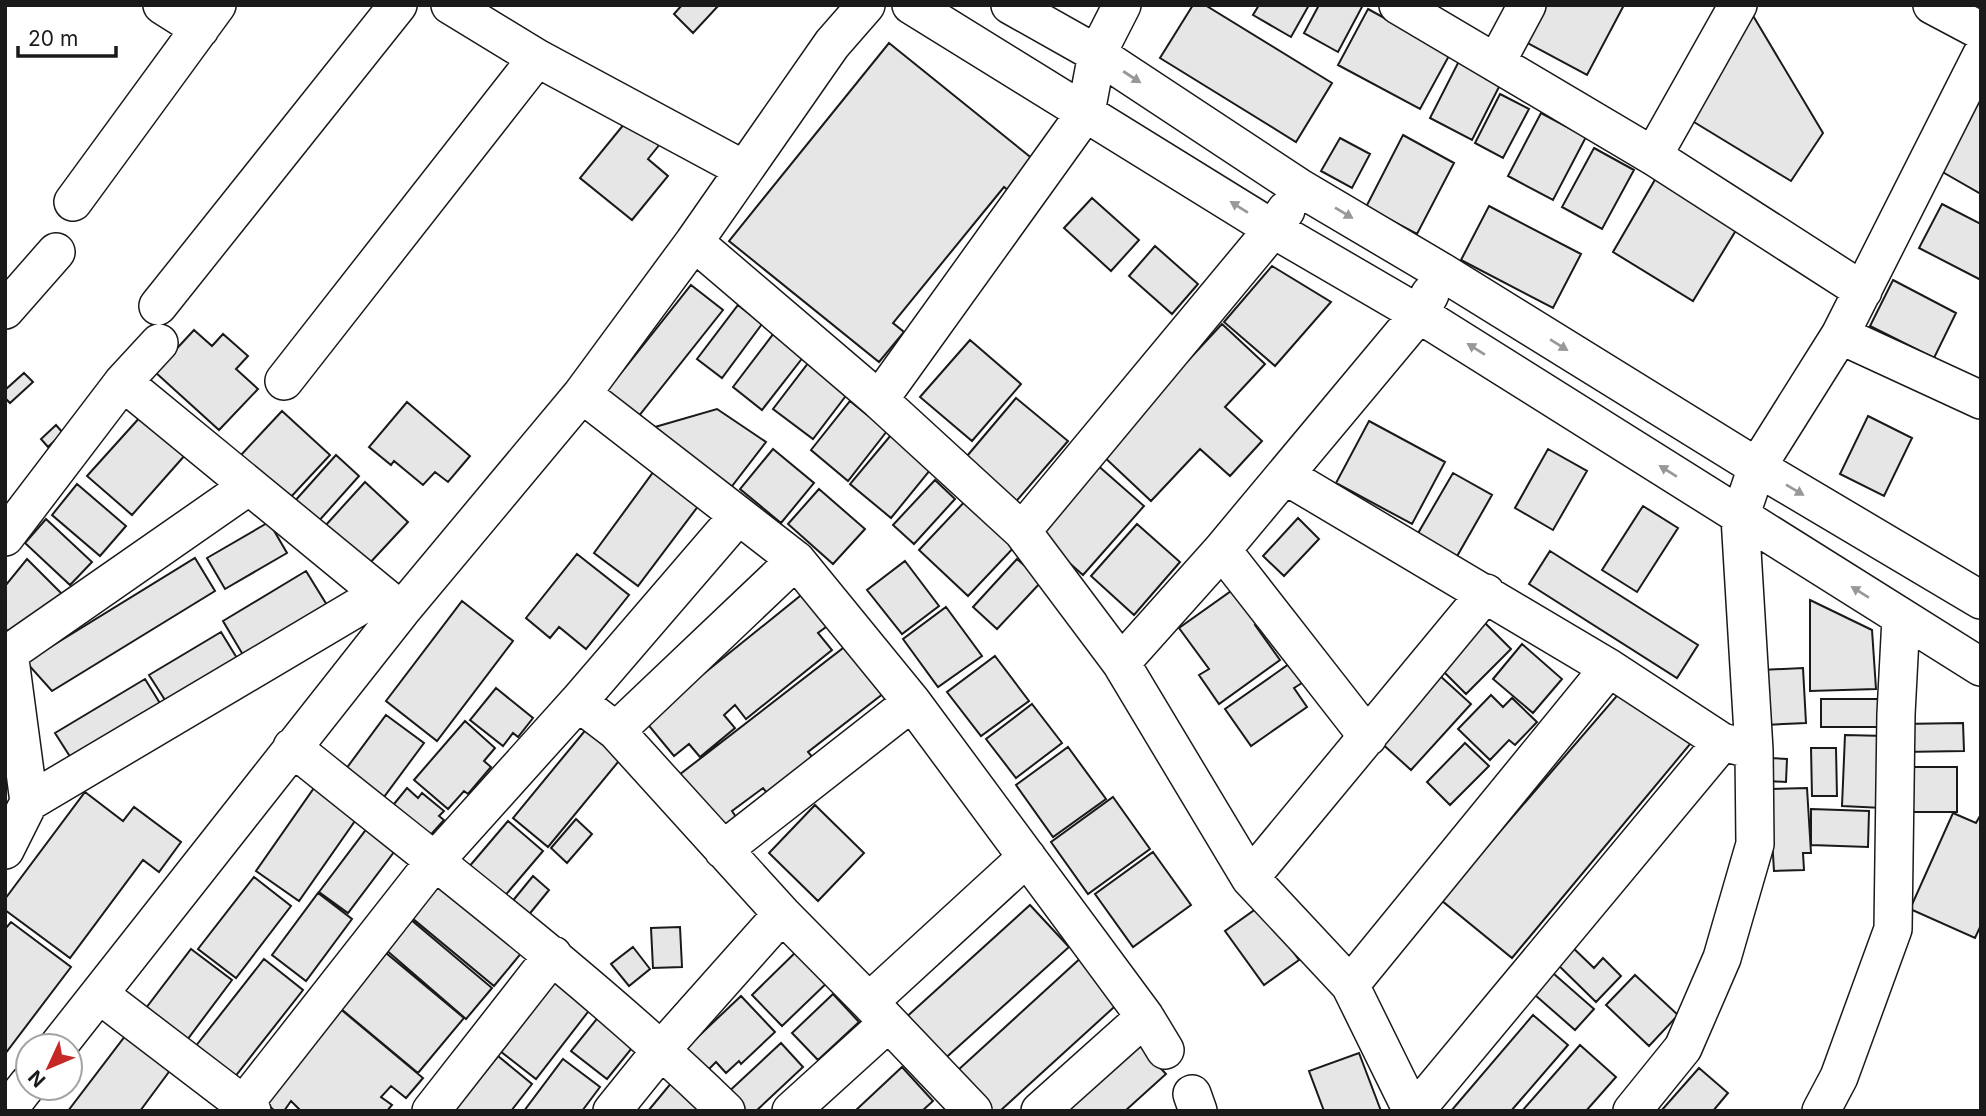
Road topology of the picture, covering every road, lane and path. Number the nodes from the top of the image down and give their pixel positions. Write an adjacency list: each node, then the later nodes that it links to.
1 (162, 5): 13 (street)
2 (398, 5): 30 (street)
3 (450, 5): 18 (street)
4 (840, 5): 15 (street)
5 (866, 5): 15 (street)
6 (911, 5): 20 (street)
7 (1010, 5): 16 (street)
8 (1122, 5): 16 (street)
9 (1398, 5): 19 (street)
10 (1527, 5): 19 (street)
11 (1738, 5): 21 (street)
12 (1932, 5): 14 (street)
13 (208, 17): 24 (street)
14 (1981, 31)
15 (832, 44): 22 (street)
16 (1097, 54): 20 (street); 23 (street, one-way to 23)
17 (1981, 56): 29 (street)
18 (537, 58): 22 (street); 35 (street)
19 (1496, 63): 21 (street)
20 (1086, 112): 25 (street, one-way to 20); 38 (street)
21 (1653, 156): 29 (street)
22 (743, 169): 26 (street)
23 (1300, 188): 25 (street); 28 (street, one-way to 28)
24 (74, 202)
25 (1273, 229): 32 (street); 45 (street)
26 (694, 242): 37 (street); 38 (street)
27 (56, 252): 31 (street)
28 (1442, 272): 32 (street); 40 (street, one-way to 40)
29 (1863, 291): 33 (street)
30 (158, 306)
31 (5, 310)
32 (1419, 314): 41 (street); 44 (street, one-way to 32)
33 (1840, 335): 39 (street); 40 (street)
34 (159, 343): 36 (street)
35 (284, 381)
36 (123, 382): 42 (street); 46 (street)
37 (582, 394): 43 (street); 51 (street)
38 (879, 400): 45 (street)
39 (1981, 400)
40 (1757, 467): 44 (street); 50 (street, one-way to 50)
41 (1286, 475): 47 (street); 49 (street)
42 (249, 486): 51 (street); 53 (street)
43 (738, 516): 48 (street); 57 (street)
44 (1740, 517): 52 (street, one-way to 44); 61 (street)
45 (1022, 531): 54 (street)
46 (5, 537)
47 (1222, 550): 54 (street); 60 (street)
48 (796, 561): 58 (street); 59 (street)
49 (1486, 593): 56 (street); 60 (street)
50 (1981, 600)
51 (391, 603): 62 (street); 63 (street)
52 (1901, 618): 55 (street); 87 (street)
53 (5, 655): 63 (street)
54 (1121, 663): 68 (street)
55 (1981, 667)
56 (1609, 668): 61 (street); 71 (street)
57 (578, 702): 59 (street); 67 (street)
58 (912, 702): 65 (street); 66 (street)
59 (616, 732): 65 (street)
60 (1368, 737): 68 (street)
61 (1738, 746): 85 (street); 86 (street)
62 (292, 747): 67 (street); 72 (street)
63 (29, 802): 64 (street)
64 (5, 850)
65 (723, 850): 69 (street)
66 (1027, 857): 73 (street); 74 (street)
67 (434, 862): 70 (street); 78 (street)
68 (1250, 878): 71 (street)
69 (782, 915): 73 (street); 76 (street)
70 (553, 955): 76 (street); 79 (street)
71 (1350, 985): 85 (street)
72 (100, 995): 75 (street); 78 (street)
73 (878, 1013): 82 (street); 83 (street)
74 (1145, 1017): 77 (street); 84 (street)
75 (70, 1032)
76 (662, 1049): 80 (street); 81 (street)
77 (1165, 1050)
78 (248, 1108)
79 (431, 1111)
80 (612, 1111)
81 (726, 1111)
82 (791, 1111)
83 (973, 1111)
84 (1040, 1111)
85 (1413, 1111)
86 (1632, 1111)
87 (1821, 1111)

